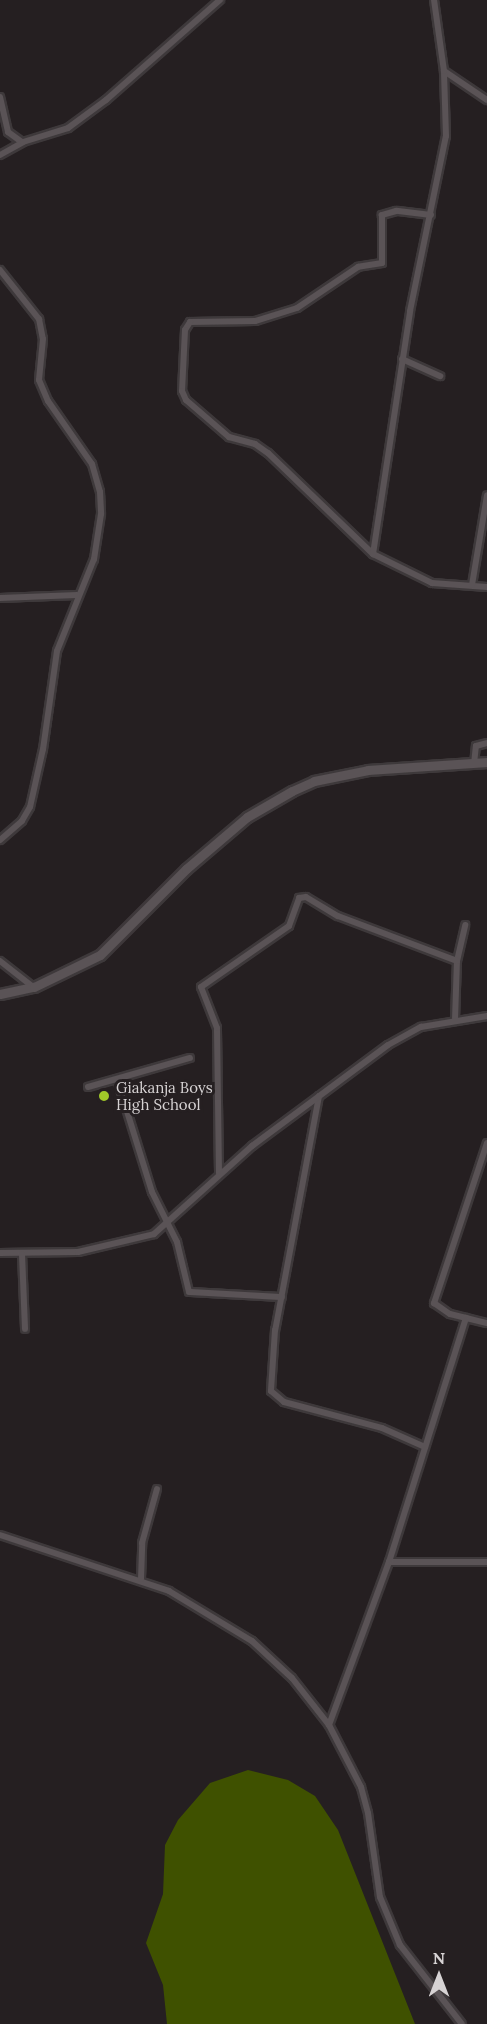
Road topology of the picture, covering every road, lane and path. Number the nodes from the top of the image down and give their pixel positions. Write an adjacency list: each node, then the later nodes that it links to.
1 (220, 0): 6 (street)
2 (434, 0): 3 (street)
3 (444, 71): 5 (street); 8 (street)
4 (0, 97): 6 (street)
5 (487, 100)
6 (23, 142): 7 (street)
7 (0, 155)
8 (431, 215): 10 (street); 13 (street)
9 (0, 270): 16 (street)
10 (402, 359): 11 (street); 13 (street)
11 (440, 376)
12 (487, 495): 14 (street)
13 (373, 554): 14 (street)
14 (472, 585): 15 (street)
15 (487, 587)
16 (77, 594): 17 (street); 21 (street)
17 (0, 598)
18 (487, 742): 20 (street)
19 (487, 762): 20 (main road)
20 (474, 764): 25 (main road)
21 (0, 840)
22 (465, 926): 24 (street)
23 (0, 961): 25 (street)
24 (457, 961): 28 (street); 34 (street)
25 (34, 987): 26 (main road)
26 (0, 994)
27 (487, 1016): 28 (street)
28 (455, 1020): 32 (street)
29 (190, 1058): 30 (street)
30 (117, 1078): 31 (street); 35 (street)
31 (88, 1087)
32 (320, 1096): 34 (street); 38 (street)
33 (487, 1143): 39 (street)
34 (219, 1173): 35 (street)
35 (167, 1224): 37 (street); 38 (street)
36 (0, 1253): 37 (street)
37 (22, 1254): 41 (street)
38 (282, 1297): 42 (street)
39 (466, 1318): 40 (street); 42 (street)
40 (487, 1323)
41 (25, 1329)
42 (425, 1447): 46 (street)
43 (157, 1490): 47 (street)
44 (0, 1535): 47 (street)
45 (487, 1562): 46 (street)
46 (389, 1563): 48 (street)
47 (141, 1579): 48 (street)
48 (329, 1725): 49 (street)
49 (462, 2024)

